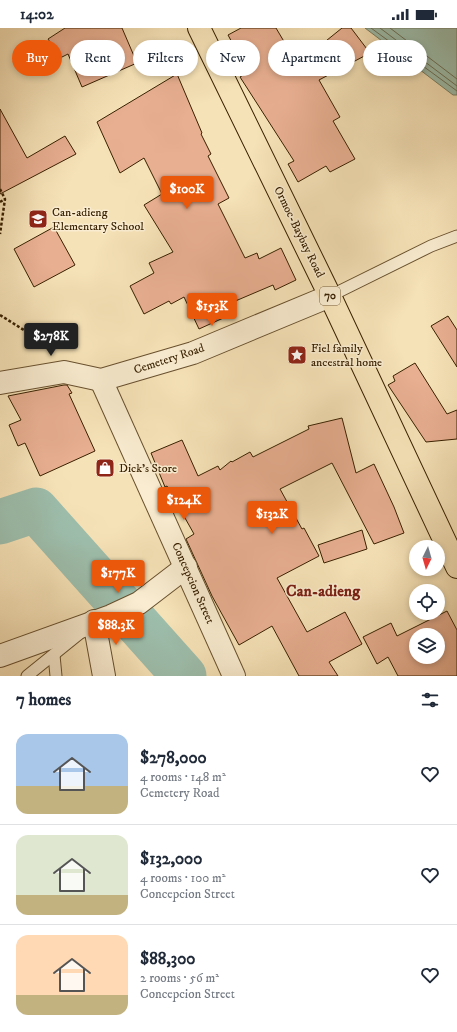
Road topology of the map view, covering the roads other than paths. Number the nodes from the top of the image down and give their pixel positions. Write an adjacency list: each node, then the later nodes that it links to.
1 (199, 28): 3 (highway, Ormoc-Baybay Road / 70)
2 (457, 236): 3 (lane)
3 (330, 296): 4 (street, Cemetery Road); 7 (highway, Ormoc-Baybay Road / 70)
4 (101, 380): 5 (street, Cemetery Road); 6 (street, Concepcion Street)
5 (0, 383)
6 (186, 567): 8 (street); 14 (street, Concepcion Street)
7 (457, 567)
8 (103, 618): 9 (lane); 10 (street); 13 (street)
9 (54, 655): 11 (lane); 12 (lane)
10 (0, 656)
11 (27, 676)
12 (56, 676)
13 (104, 676)
14 (234, 676)

